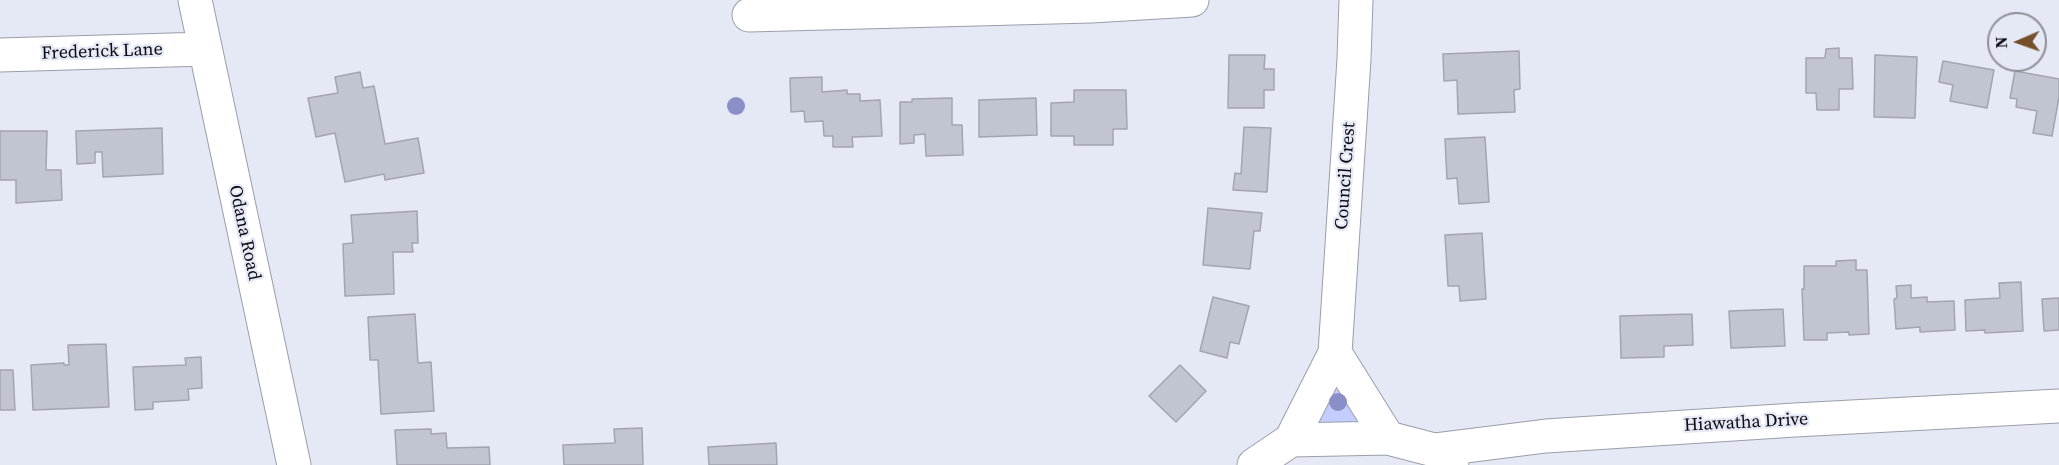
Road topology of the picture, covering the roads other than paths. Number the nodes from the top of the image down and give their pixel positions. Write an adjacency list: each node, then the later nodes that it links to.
1 (195, 0): 5 (street, Odana Road)
2 (1192, 0): 4 (street)
3 (1356, 0): 7 (street, Council Crest)
4 (749, 15)
5 (205, 49): 6 (street, Frederick Lane); 12 (street, Odana Road)
6 (0, 55)
7 (1335, 353): 9 (street); 10 (street, Council Crest)
8 (2059, 406): 11 (street, Hiawatha Drive)
9 (1388, 438): 10 (street); 11 (street)
10 (1291, 440): 13 (street, Council Crest)
11 (1446, 457)
12 (294, 465)
13 (1254, 465)

